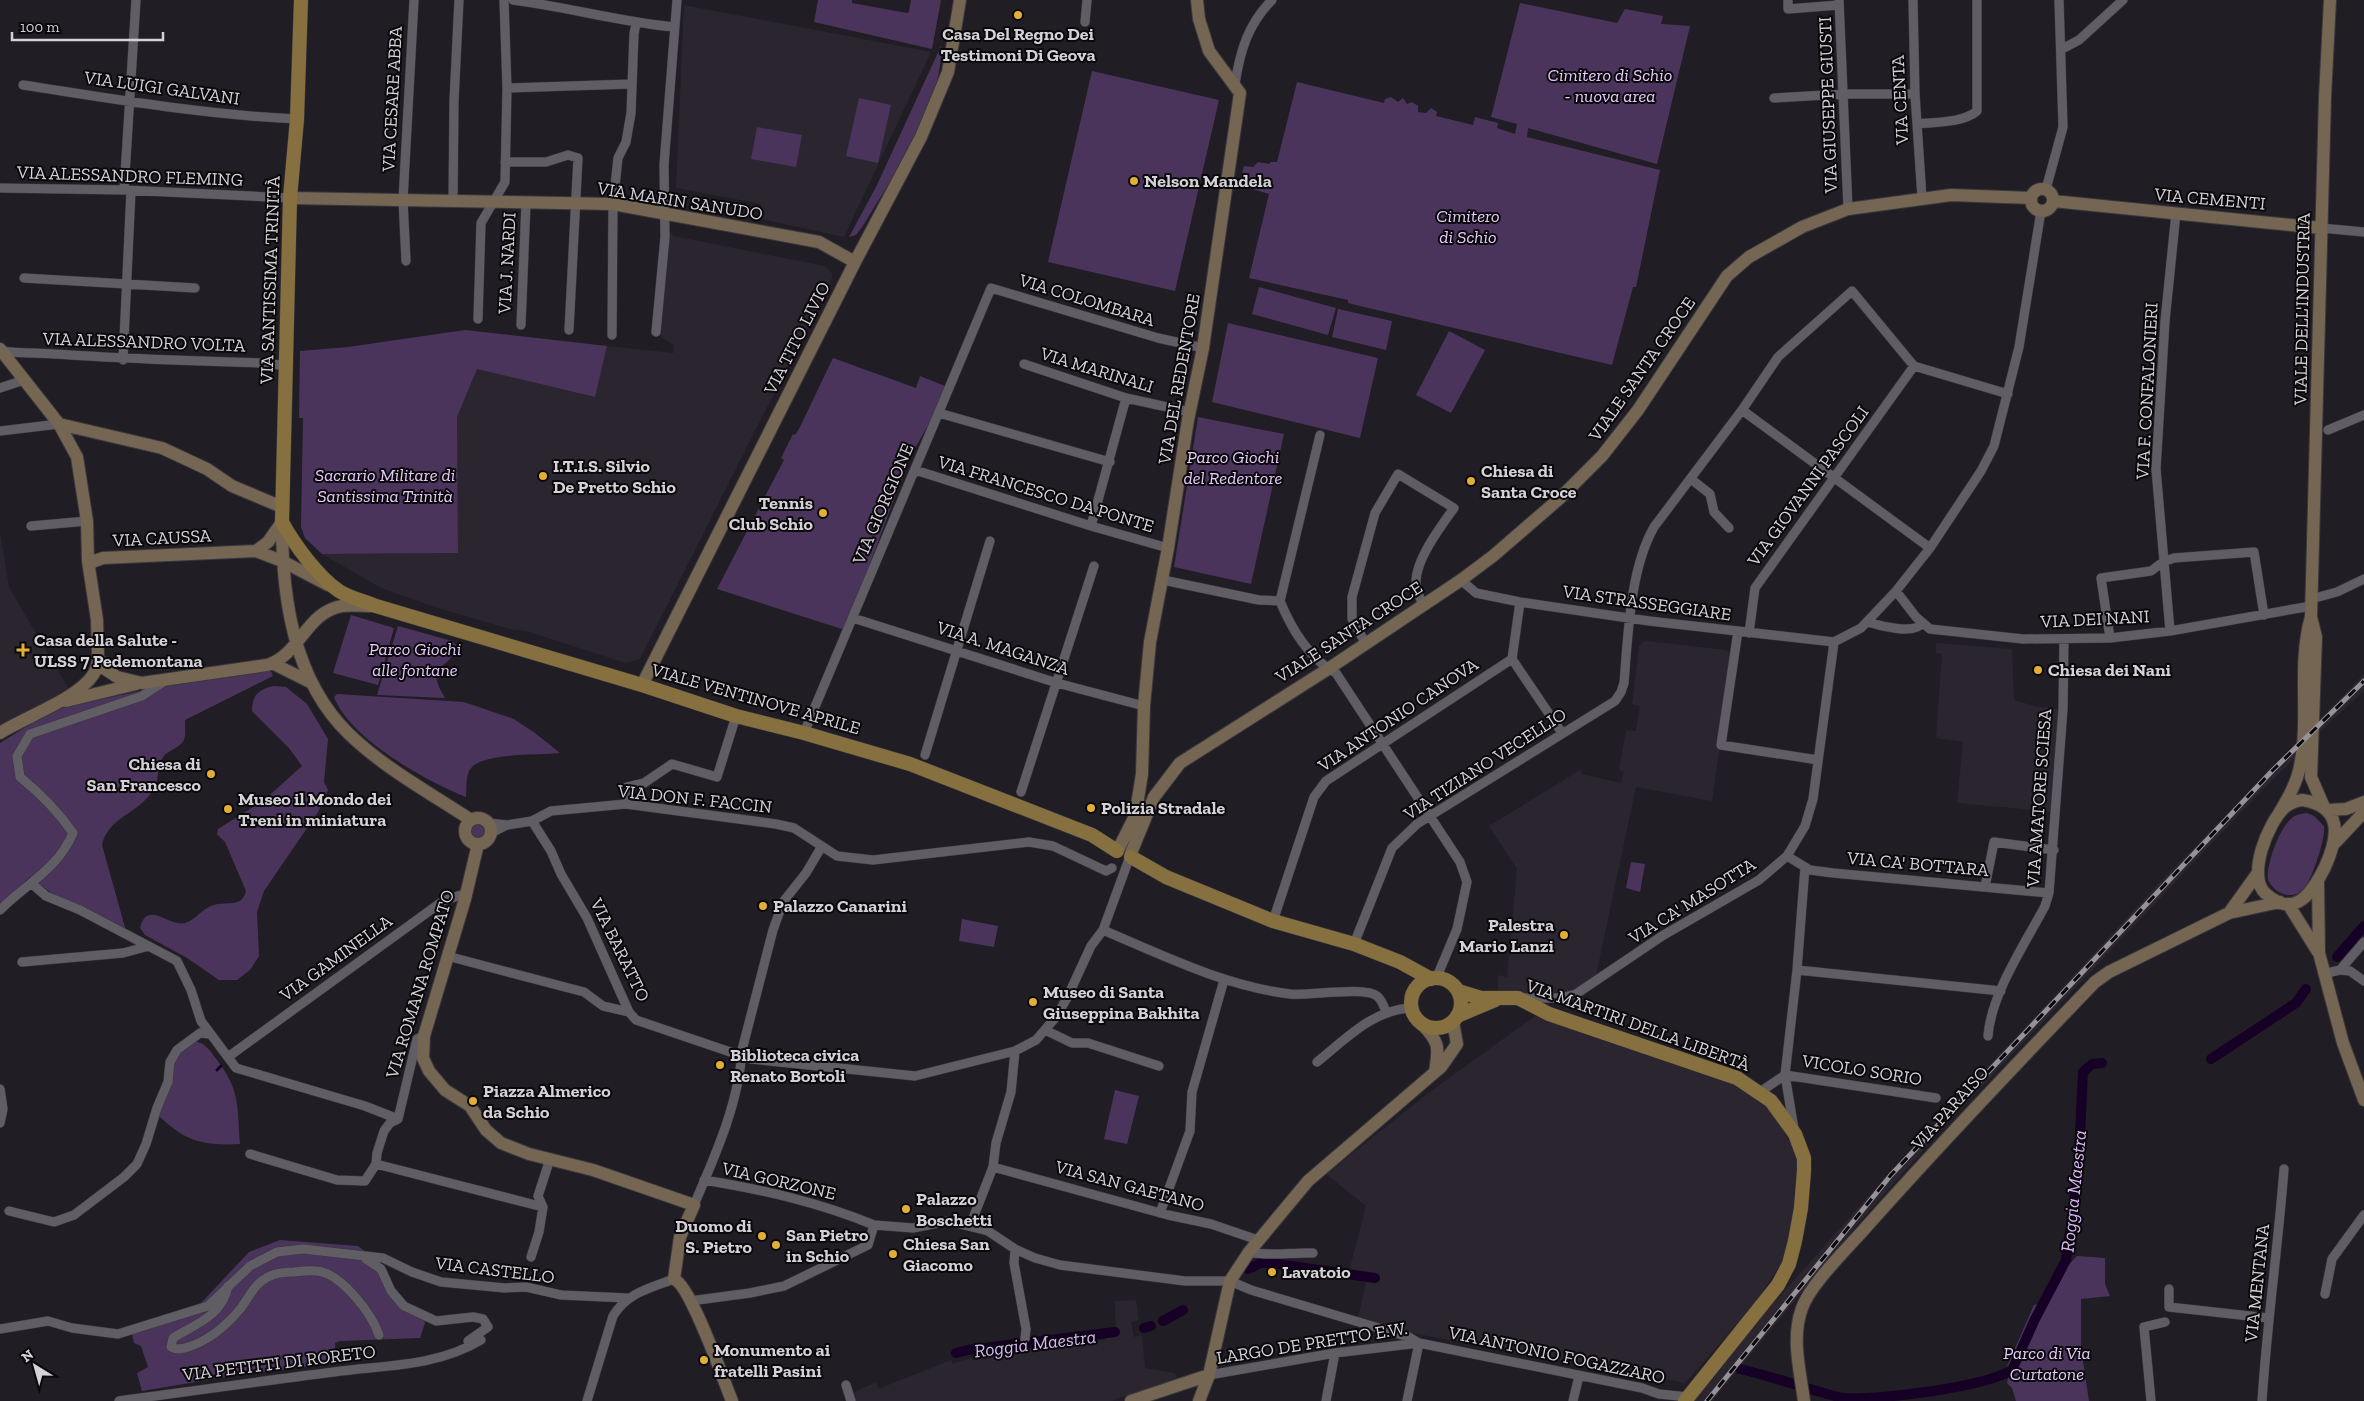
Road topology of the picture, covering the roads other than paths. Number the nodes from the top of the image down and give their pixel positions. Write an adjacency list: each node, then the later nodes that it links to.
1 (136, 0): 30 (street)
2 (301, 0): 31 (main road, VIA SANTISSIMA TRINITÀ)
3 (414, 0): 40 (street, VIA CESARE ABBA)
4 (460, 0): 41 (street)
5 (504, 0): 26 (street)
6 (514, 0): 20 (street)
7 (677, 0): 21 (street)
8 (960, 0): 54 (street, VIA TITO LIVIO)
9 (1087, 0): 19 (street)
10 (1197, 0): 24 (street)
11 (1272, 0): 24 (street)
12 (1788, 0): 18 (street)
13 (1913, 0): 28 (street, VIA CENTA)
14 (1977, 0): 32 (street)
15 (2059, 0): 22 (street)
16 (2123, 0): 22 (street)
17 (2331, 1): 51 (street, VIALE DELL'INDUSTRIA)
18 (1839, 3): 27 (street, VIA GIUSEPPE GIUSTI)
19 (1085, 22)
20 (636, 23): 21 (street); 23 (street)
21 (674, 26): 49 (street)
22 (2062, 49): 35 (street)
23 (631, 84): 26 (street); 46 (street)
24 (1235, 84): 64 (street, VIA DEL REDENTORE)
25 (23, 85): 30 (street, VIA LUIGI GALVANI)
26 (507, 88): 33 (street)
27 (1844, 94): 28 (street); 29 (street); 47 (street, VIA GIUSEPPE GIUSTI)
28 (1915, 94): 32 (street, VIA CENTA)
29 (1774, 98)
30 (128, 101): 31 (street, VIA LUIGI GALVANI); 36 (street)
31 (297, 119): 37 (main road, VIA SANTISSIMA TRINITÀ)
32 (1917, 124): 38 (street, VIA CENTA)
33 (505, 162): 43 (street); 45 (street)
34 (0, 188): 36 (street, VIA ALESSANDRO FLEMING)
35 (2046, 189): 39 (street); 42 (street)
36 (128, 190): 37 (street, VIA ALESSANDRO FLEMING); 56 (street)
37 (290, 198): 40 (street, VIA MARIN SANUDO); 68 (main road, VIA SANTISSIMA TRINITÀ)
38 (1922, 198): 39 (street, VIALE SANTA CROCE); 47 (street, VIALE SANTA CROCE)
39 (2032, 198): 48 (street)
40 (403, 200): 41 (street, VIA MARIN SANUDO); 53 (street)
41 (453, 201): 43 (street, VIA MARIN SANUDO)
42 (2054, 201): 48 (street); 50 (street, VIA CEMENTI)
43 (493, 202): 44 (street, VIA MARIN SANUDO); 59 (street)
44 (526, 203): 45 (street, VIA MARIN SANUDO); 60 (street, VIA J. NARDI)
45 (577, 204): 46 (street, VIA MARIN SANUDO); 61 (street)
46 (613, 204): 49 (street, VIA MARIN SANUDO); 63 (street)
47 (1848, 209): 102 (street, VIALE SANTA CROCE)
48 (2041, 211): 72 (street)
49 (666, 212): 54 (street, VIA MARIN SANUDO); 62 (street)
50 (2176, 213): 51 (street, VIA CEMENTI); 97 (street, VIA F. CONFALONIERI)
51 (2321, 228): 52 (street, VIA CEMENTI); 109 (street, VIALE DELL'INDUSTRIA)
52 (2364, 232)
53 (406, 261)
54 (855, 262): 132 (street, VIA TITO LIVIO)
55 (24, 278): 56 (street)
56 (128, 285): 57 (street); 66 (street)
57 (195, 288)
58 (991, 288): 64 (street, VIA COLOMBARA); 76 (street, VIA GIORGIONE)
59 (478, 319)
60 (521, 325)
61 (569, 330)
62 (656, 332)
63 (612, 335)
64 (1203, 348): 75 (street, VIA DEL REDENTORE)
65 (1, 350): 66 (street, VIA ALESSANDRO VOLTA); 70 (street, VIA CAUSSA)
66 (123, 360): 68 (street, VIA ALESSANDRO VOLTA)
67 (1024, 364): 73 (street, VIA MARINALI)
68 (286, 366): 86 (main road, VIA SANTISSIMA TRINITÀ)
69 (1914, 366): 72 (street); 74 (street, VIA TIZIANO VECELLIO); 84 (street, VIA GIOVANNI PASCOLI)
70 (24, 380): 71 (street); 78 (street, VIA CAUSSA)
71 (0, 388)
72 (2008, 394): 94 (street)
73 (1126, 398): 75 (street, VIA MARINALI); 82 (street)
74 (1742, 410): 84 (street); 85 (street, VIA TIZIANO VECELLIO)
75 (1190, 412): 93 (street, VIA DEL REDENTORE)
76 (939, 413): 82 (street); 83 (street, VIA GIORGIONE)
77 (2364, 416): 79 (street)
78 (58, 424): 80 (street); 86 (street); 87 (street, VIA CAUSSA)
79 (2328, 430)
80 (0, 431)
81 (1320, 435): 105 (street)
82 (1110, 462): 90 (street)
83 (915, 470): 90 (street, VIA FRANCESCO DA PONTE); 111 (street, VIA GIORGIONE)
84 (1834, 477): 94 (street); 117 (street, VIA GIOVANNI PASCOLI)
85 (1690, 479): 91 (street); 112 (street, VIA TIZIANO VECELLIO)
86 (282, 507): 88 (main road, VIA SANTISSIMA TRINITÀ)
87 (87, 521): 89 (street); 99 (street, VIA CAUSSA)
88 (282, 522): 95 (street); 96 (street, VIA SANTISSIMA TRINITÀ); 103 (main road, VIALE VENTINOVE APRILE)
89 (32, 526)
90 (1091, 526): 93 (street, VIA FRANCESCO DA PONTE)
91 (1729, 528)
92 (990, 541): 123 (street)
93 (1168, 548): 101 (street, VIA DEL REDENTORE)
94 (1930, 548): 104 (street)
95 (256, 551): 96 (street, VIA CAUSSA); 99 (street, VIA CAUSSA)
96 (282, 561): 103 (street, VIALE VENTINOVE APRILE); 121 (street)
97 (2163, 562): 110 (street); 116 (street, VIA F. CONFALONIERI); 118 (street)
98 (1094, 566): 131 (street)
99 (89, 567): 124 (street)
100 (2364, 579): 109 (street, VIA DEI NANI)
101 (1163, 580): 105 (street); 134 (street, VIA DEL REDENTORE)
102 (1461, 580): 106 (street, VIA STRASSEGGIARE); 107 (street, VIALE SANTA CROCE)
103 (339, 591): 108 (main road, VIALE VENTINOVE APRILE)
104 (1896, 591): 113 (street); 114 (street)
105 (1280, 601): 127 (street)
106 (1520, 602): 112 (street, VIA STRASSEGGIARE); 125 (street)
107 (1423, 605): 122 (street, VIALE SANTA CROCE); 122 (street)
108 (376, 606): 121 (street, VIALE VENTINOVE APRILE); 132 (main road, VIALE VENTINOVE APRILE)
109 (2311, 607): 110 (street, VIA DEI NANI); 147 (street, VIALE DELL'INDUSTRIA); 150 (street, VIALE DELL'INDUSTRIA)
110 (2264, 614): 116 (street, VIA DEI NANI)
111 (853, 618): 123 (street, VIA A. MAGANZA); 137 (street, VIA GIORGIONE)
112 (1631, 618): 115 (street, VIA STRASSEGGIARE); 138 (street, VIA TIZIANO VECELLIO)
113 (1868, 622): 114 (street); 120 (street)
114 (1922, 623): 119 (street, VIA DEI NANI)
115 (1738, 631): 117 (street, VIA STRASSEGGIARE); 141 (street)
116 (2170, 631): 118 (street, VIA DEI NANI)
117 (1749, 633): 120 (street, VIA STRASSEGGIARE)
118 (2110, 638): 119 (street, VIA DEI NANI)
119 (2064, 639): 158 (street, VIA AMATORE SCIESA)
120 (1834, 642): 141 (street, VIA CA' MASOTTA)
121 (297, 644): 126 (street, VIALE VENTINOVE APRILE); 129 (street)
122 (1366, 644): 127 (street, VIALE SANTA CROCE)
123 (957, 650): 131 (street, VIA A. MAGANZA); 140 (street)
124 (98, 657): 130 (street); 133 (street)
125 (1512, 659): 138 (street); 139 (street, VIA ANTONIO CANOVA)
126 (272, 663): 128 (street); 129 (street)
127 (1328, 669): 139 (street); 144 (street, VIALE SANTA CROCE)
128 (167, 680): 130 (street); 165 (street)
129 (310, 682): 153 (street)
130 (142, 683): 133 (street)
131 (1057, 683): 134 (street, VIA A. MAGANZA); 143 (street)
132 (642, 685): 135 (main road, VIALE VENTINOVE APRILE)
133 (54, 705): 136 (street)
134 (1144, 706): 142 (street, VIA DEL REDENTORE)
135 (734, 722): 137 (main road, VIALE VENTINOVE APRILE); 146 (street, VIALE VENTINOVE APRILE)
136 (0, 733)
137 (804, 733): 159 (main road, VIALE VENTINOVE APRILE)
138 (1562, 733): 151 (street, VIA TIZIANO VECELLIO)
139 (1382, 742): 151 (street); 172 (street, VIA ANTONIO CANOVA)
140 (925, 755)
141 (1818, 760): 160 (street, VIA CA' MASOTTA)
142 (1142, 774): 144 (street); 148 (street, VIA DEL REDENTORE)
143 (1021, 792)
144 (1153, 793): 148 (street, VIALE SANTA CROCE); 159 (street, VIALE SANTA CROCE)
145 (2364, 802): 147 (street)
146 (626, 804): 152 (street, VIA DON F. FACCIN); 157 (street, VIA DON F. FACCIN)
147 (2326, 808): 150 (street); 156 (street)
148 (1136, 811): 159 (street, VIALE SANTA CROCE)
149 (2364, 812): 156 (street)
150 (2278, 815): 163 (street)
151 (1429, 816): 175 (street, VIA TIZIANO VECELLIO); 184 (street)
152 (532, 821): 154 (street); 193 (street, VIA BARATTO)
153 (468, 822): 154 (street); 155 (street)
154 (490, 828): 155 (street)
155 (474, 843): 168 (street, VIA ROMANA ROMPATO)
156 (2334, 844): 164 (street)
157 (822, 846): 161 (street, VIA DON F. FACCIN); 204 (street)
158 (2054, 850): 166 (street); 167 (street, VIA AMATORE SCIESA)
159 (1125, 854): 172 (main road, VIA MARTIRI DELLA LIBERTÀ); 173 (street, VIA BARATTO)
160 (1787, 856): 162 (street, VIA CA' BOTTARA); 191 (street, VIA CA' MASOTTA)
161 (1112, 868)
162 (1805, 868): 166 (street, VIA CA' BOTTARA); 181 (street)
163 (2257, 874): 169 (street); 171 (street, VIA PARAISO)
164 (2318, 882): 169 (street); 177 (street)
165 (31, 883): 170 (street); 176 (street)
166 (1985, 887): 167 (street, VIA CA' BOTTARA)
167 (2049, 892): 189 (street, VIA AMATORE SCIESA)
168 (467, 893): 178 (street, VIA ROMANA ROMPATO); 205 (street, VIA GAMINELLA)
169 (2284, 903): 171 (street, VIA PARAISO); 177 (street)
170 (0, 910)
171 (2229, 913): 255 (street, VIA PARAISO)
172 (1273, 921): 175 (main road, VIA MARTIRI DELLA LIBERTÀ)
173 (1104, 930): 185 (street); 197 (street, VIA BARATTO)
174 (2364, 942): 182 (street)
175 (1354, 944): 180 (main road, VIA MARTIRI DELLA LIBERTÀ)
176 (149, 946): 179 (street); 198 (street)
177 (2319, 954): 183 (street)
178 (448, 956): 193 (street); 199 (street, VIA ROMANA ROMPATO)
179 (22, 962)
180 (1404, 964): 184 (main road, VIA MARTIRI DELLA LIBERTÀ); 187 (main road)
181 (1797, 970): 189 (street); 209 (street)
182 (2340, 970): 183 (street); 186 (street)
183 (2324, 974): 213 (street)
184 (1434, 979): 187 (main road); 188 (main road, VIA MARTIRI DELLA LIBERTÀ)
185 (1224, 980): 194 (street); 226 (street)
186 (2364, 981)
187 (1416, 989): 192 (main road)
188 (1458, 991): 190 (main road, VIA MARTIRI DELLA LIBERTÀ); 195 (main road)
189 (2001, 991): 200 (street, VIA AMATORE SCIESA)
190 (1500, 998): 191 (main road, VIA MARTIRI DELLA LIBERTÀ); 195 (main road, VIA MARTIRI DELLA LIBERTÀ)
191 (1518, 998): 211 (main road, VIA MARTIRI DELLA LIBERTÀ)
192 (1412, 1008): 194 (street); 196 (main road)
193 (629, 1012): 204 (street, VIA BARATTO)
194 (1386, 1012): 206 (street)
195 (1455, 1019): 196 (main road, VIA MARTIRI DELLA LIBERTÀ); 202 (street)
196 (1421, 1023): 201 (street)
197 (1045, 1030): 203 (street, VIA BARATTO); 207 (street)
198 (210, 1034): 205 (street); 225 (street)
199 (424, 1036): 214 (street, VIA ROMANA ROMPATO); 218 (street)
200 (1988, 1036)
201 (1438, 1048): 202 (street); 208 (street)
202 (1456, 1049): 208 (street)
203 (1015, 1051): 204 (street, VIA BARATTO); 220 (street)
204 (741, 1056): 222 (street)
205 (228, 1057): 214 (street)
206 (1317, 1062)
207 (1159, 1066)
208 (1435, 1072): 230 (street)
209 (1785, 1075): 211 (street); 212 (street, VICOLO SORIO); 216 (street, VICOLO SORIO)
210 (0, 1089): 215 (street)
211 (1760, 1092): 216 (main road, VIA MARTIRI DELLA LIBERTÀ)
212 (1936, 1098)
213 (2364, 1100)
214 (398, 1119): 219 (street)
215 (0, 1123)
216 (1795, 1134): 257 (main road, VIA MARTIRI DELLA LIBERTÀ)
217 (250, 1154): 219 (street)
218 (550, 1160): 223 (street); 224 (street)
219 (376, 1164): 224 (street)
220 (993, 1167): 226 (street, VIA SAN GAETANO); 229 (street)
221 (2284, 1169): 243 (street, VIA MENTANA)
222 (704, 1180): 223 (street); 228 (street, VIA GORZONE)
223 (694, 1205): 236 (street)
224 (543, 1207): 234 (street)
225 (9, 1211)
226 (1160, 1213): 230 (street, VIA SAN GAETANO)
227 (2364, 1215): 240 (street)
228 (874, 1225): 229 (street, VIA GORZONE); 242 (street)
229 (970, 1226): 231 (street, VIA GORZONE)
230 (1258, 1240): 232 (street)
231 (1015, 1249): 237 (street, VIA GORZONE); 247 (street)
232 (1249, 1252): 233 (street); 237 (street)
233 (1313, 1253)
234 (531, 1257)
235 (364, 1258): 238 (street, VIA CASTELLO); 241 (street, VIA CASTELLO); 251 (street, VIA PETITTI DI RORETO)
236 (674, 1280): 241 (street); 242 (street)
237 (1230, 1282): 249 (street, VIA GORZONE); 252 (street)
238 (228, 1285): 245 (street, VIA CASTELLO); 246 (street)
239 (2169, 1288): 243 (street)
240 (2326, 1294)
241 (627, 1298): 259 (street)
242 (690, 1301): 260 (street)
243 (2268, 1318): 268 (street, VIA MENTANA)
244 (2165, 1322): 267 (street)
245 (0, 1329)
246 (379, 1335)
247 (1025, 1339)
248 (481, 1340): 251 (street, VIA PETITTI DI RORETO)
249 (1419, 1343): 250 (street, LARGO DE PRETTO E.W.); 253 (street, VIA ANTONIO FOGAZZARO); 265 (street)
250 (1335, 1354): 252 (street, LARGO DE PRETTO E.W.); 264 (street)
251 (443, 1357): 258 (street, VIA PETITTI DI RORETO)
252 (1209, 1375): 256 (street); 263 (street)
253 (1579, 1376): 257 (street, VIA ANTONIO FOGAZZARO); 266 (street)
254 (846, 1385): 261 (street)
255 (1803, 1396)
256 (1144, 1397): 262 (street); 263 (street)
257 (1687, 1399)
258 (119, 1401)
259 (587, 1401)
260 (732, 1401)
261 (851, 1401)
262 (1131, 1401)
263 (1197, 1401)
264 (1326, 1401)
265 (1407, 1401)
266 (1573, 1401)
267 (2151, 1401)
268 (2262, 1401)

